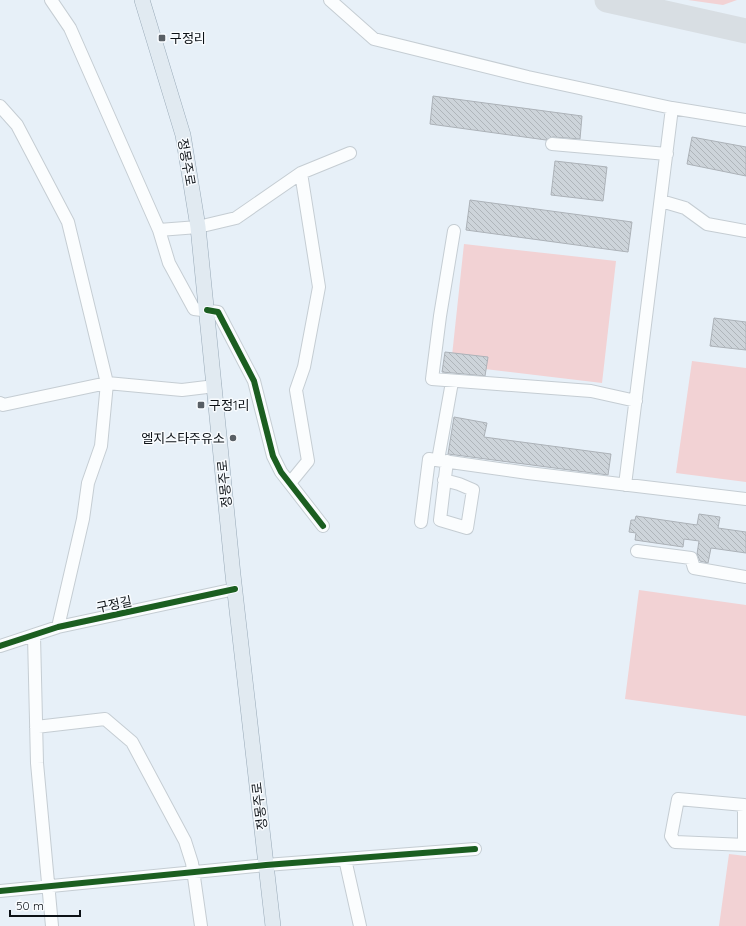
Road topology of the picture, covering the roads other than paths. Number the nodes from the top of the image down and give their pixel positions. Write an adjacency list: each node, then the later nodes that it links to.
1 (51, 0): 13 (street)
2 (142, 0): 12 (main road, 정몽주로)
3 (330, 0): 5 (street)
4 (0, 106): 18 (street)
5 (672, 108): 6 (street); 9 (street)
6 (746, 120)
7 (552, 144): 9 (street)
8 (350, 152): 10 (street)
9 (666, 154): 11 (street)
10 (301, 174): 12 (street); 24 (street)
11 (661, 201): 15 (street); 20 (street)
12 (198, 227): 13 (street); 16 (main road, 정몽주로)
13 (159, 230): 16 (street)
14 (454, 231): 17 (street)
15 (746, 231)
16 (207, 310): 19 (main road, 정몽주로); 24 (street)
17 (452, 382): 20 (street); 22 (street)
18 (107, 383): 19 (street); 21 (street); 32 (street)
19 (215, 386): 31 (main road, 정몽주로)
20 (636, 400): 25 (street)
21 (0, 403)
22 (442, 461): 23 (street); 25 (street); 27 (street)
23 (444, 480)
24 (290, 483): 28 (street)
25 (625, 485): 26 (street)
26 (746, 499)
27 (421, 522)
28 (322, 526)
29 (637, 551): 30 (street)
30 (746, 577)
31 (235, 589): 32 (street, 구정길); 39 (main road, 정몽주로)
32 (58, 627): 33 (street, 구정길)
33 (34, 636): 34 (street, 구정길); 35 (street)
34 (0, 646)
35 (36, 727): 40 (street); 41 (street)
36 (745, 845): 36 (street)
37 (475, 849): 38 (street)
38 (345, 859): 39 (street); 46 (street)
39 (266, 865): 40 (street); 45 (main road, 정몽주로)
40 (193, 872): 41 (street); 44 (street)
41 (48, 887): 42 (street); 43 (street)
42 (0, 891)
43 (52, 926)
44 (201, 926)
45 (273, 926)
46 (360, 926)

